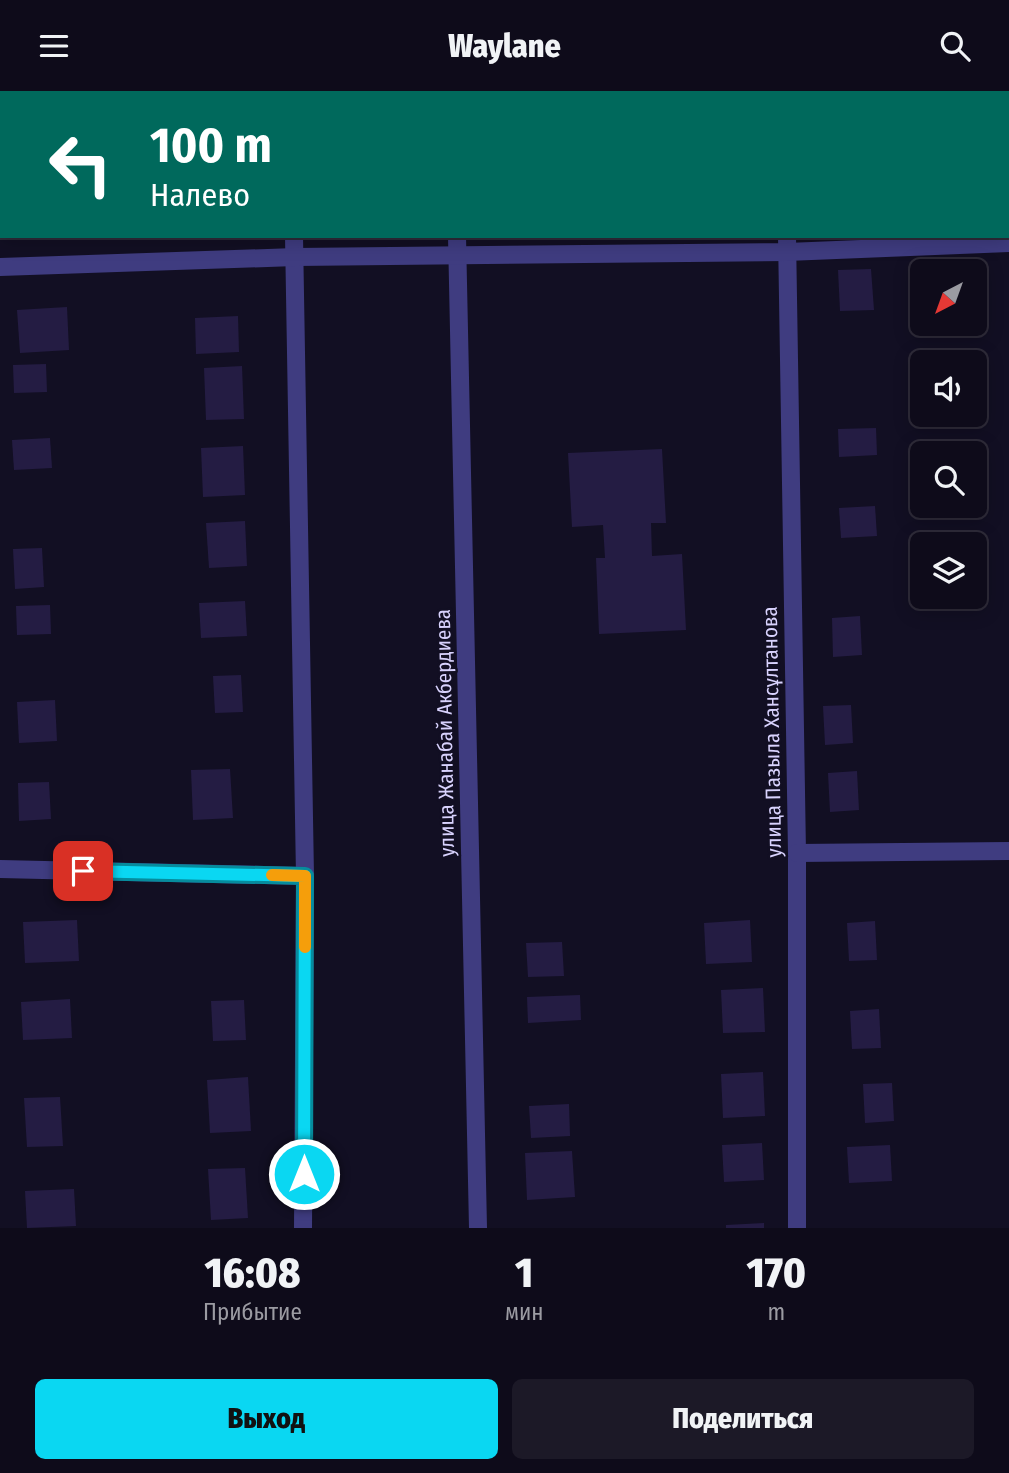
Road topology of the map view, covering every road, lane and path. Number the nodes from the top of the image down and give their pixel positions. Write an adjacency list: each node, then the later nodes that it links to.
1 (294, 238): 6 (street)
2 (457, 238): 5 (street, улица Жанабай Акбердиева)
3 (1009, 243): 4 (street)
4 (787, 244): 5 (street); 9 (street, улица Пазыла Хансұлтанова)
5 (457, 256): 6 (street); 13 (street, улица Жанабай Акбердиева)
6 (295, 257): 7 (street); 11 (street)
7 (0, 267)
8 (1009, 851): 9 (street)
9 (797, 853): 14 (street, улица Пазыла Хансұлтанова)
10 (0, 869): 11 (street)
11 (305, 876): 12 (street)
12 (303, 1228)
13 (478, 1228)
14 (797, 1228)

